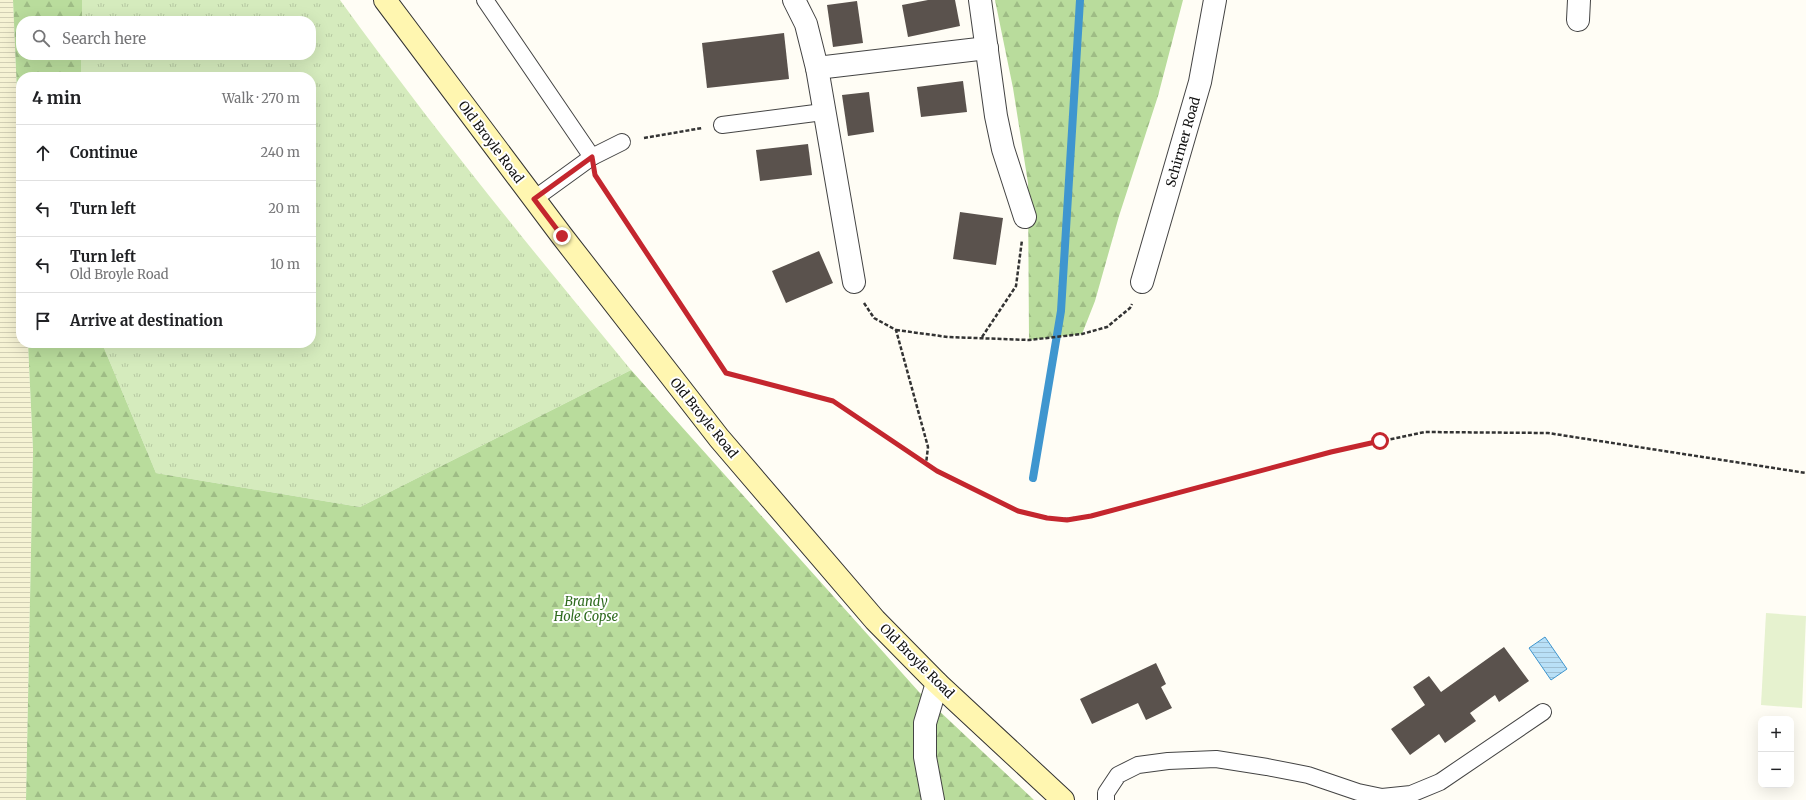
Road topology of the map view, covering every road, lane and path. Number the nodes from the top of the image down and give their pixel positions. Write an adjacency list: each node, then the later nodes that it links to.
1 (384, 0): 12 (main road, Old Broyle Road)
2 (485, 0): 11 (lane)
3 (794, 0): 7 (street)
4 (980, 0): 6 (street)
5 (1216, 0): 15 (street, Schirmer Road)
6 (986, 48): 7 (street); 13 (street)
7 (816, 68): 8 (street)
8 (823, 112): 9 (lane); 14 (street)
9 (722, 125): 10 (path)
10 (622, 142): 11 (lane)
11 (592, 157): 12 (lane); 18 (path)
12 (534, 199): 20 (main road, Old Broyle Road)
13 (1025, 217): 17 (path)
14 (854, 282): 16 (path)
15 (1142, 282): 17 (path)
16 (896, 330): 17 (path); 18 (path)
17 (982, 337)
18 (926, 464): 19 (path)
19 (1806, 473)
20 (937, 683): 22 (street); 23 (main road, Old Broyle Road)
21 (1543, 712): 24 (lane)
22 (933, 800)
23 (1064, 800)
24 (1106, 800)

